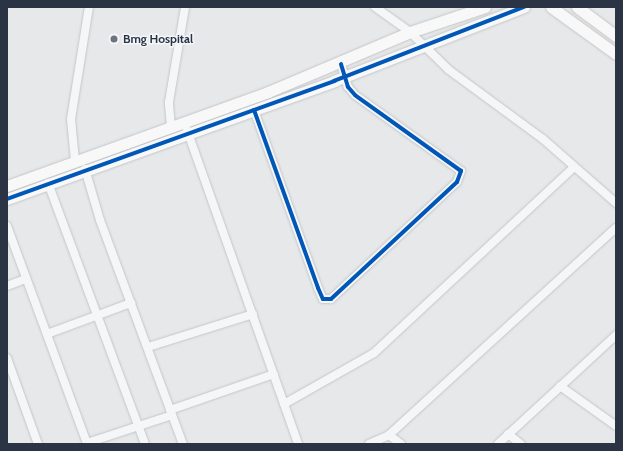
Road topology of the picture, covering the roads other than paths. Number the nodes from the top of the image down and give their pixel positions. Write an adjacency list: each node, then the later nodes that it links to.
1 (89, 7): 18 (street)
2 (185, 7): 16 (street)
3 (375, 7): 8 (street)
4 (485, 7): 8 (street)
5 (524, 7): 10 (street)
6 (551, 7): 11 (street)
7 (577, 7): 9 (street)
8 (410, 32): 10 (street); 12 (street)
9 (616, 36)
10 (424, 46): 13 (street); 19 (street)
11 (616, 54)
12 (341, 64): 13 (street); 15 (street)
13 (345, 76): 14 (street); 14 (street)
14 (254, 110): 17 (street)
15 (184, 122): 16 (street); 17 (street)
16 (172, 127): 18 (street)
17 (189, 134): 20 (street); 31 (street)
18 (75, 161): 22 (street)
19 (574, 167): 24 (street); 38 (street)
20 (85, 169): 21 (street); 29 (street)
21 (48, 183): 23 (street); 30 (street)
22 (7, 186)
23 (7, 199)
24 (616, 204)
25 (7, 226): 27 (street)
26 (616, 228): 43 (street)
27 (25, 279): 28 (street); 32 (street)
28 (7, 286)
29 (131, 303): 30 (street); 34 (street)
30 (98, 313): 32 (street); 40 (street)
31 (253, 314): 34 (street); 36 (street)
32 (47, 334): 45 (street)
33 (616, 335): 37 (street)
34 (148, 347): 39 (street)
35 (7, 358): 44 (street)
36 (274, 374): 38 (street); 39 (street)
37 (560, 386): 41 (street); 42 (street)
38 (284, 404): 48 (street)
39 (171, 412): 40 (street); 47 (street)
40 (139, 426): 45 (street); 46 (street)
41 (616, 426)
42 (508, 434): 51 (street); 52 (street)
43 (389, 435): 49 (street); 50 (street)
44 (38, 444)
45 (87, 444)
46 (145, 444)
47 (183, 444)
48 (298, 444)
49 (370, 444)
50 (400, 444)
51 (498, 444)
52 (521, 444)

